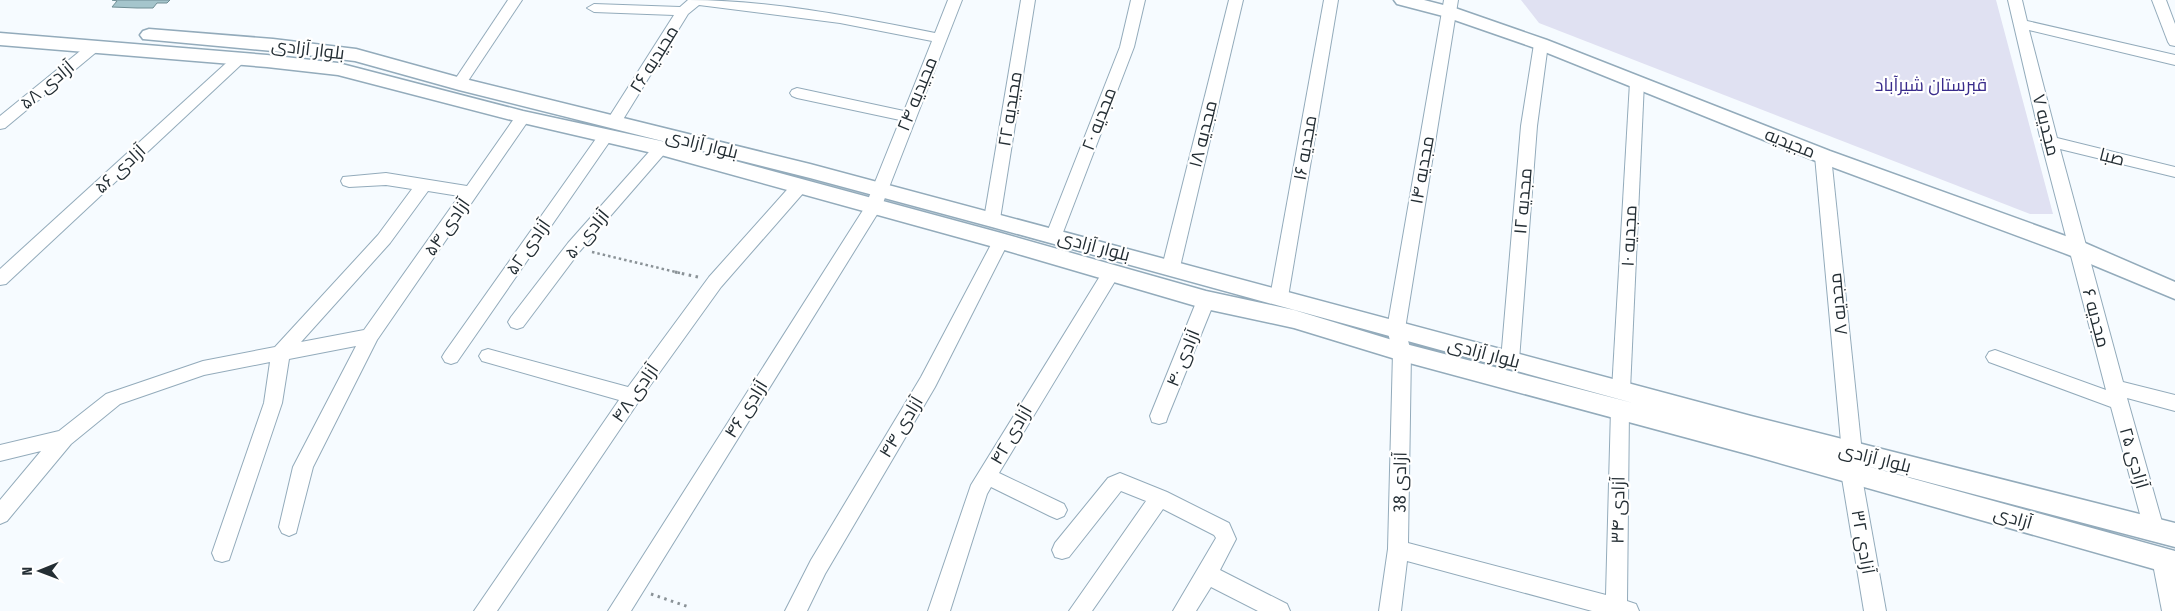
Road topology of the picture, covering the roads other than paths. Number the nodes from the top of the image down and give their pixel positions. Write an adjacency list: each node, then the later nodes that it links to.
1 (515, 0): 25 (street)
2 (696, 0): 13 (street, مجیدیه ۲۶); 16 (street)
3 (955, 0): 16 (street, مجیدیه ۲۴)
4 (1028, 0): 40 (street, مجیدیه ۲۲)
5 (1138, 0): 41 (street, مجدیه ۲۰)
6 (1236, 0): 44 (street, مجدیه ۱۸)
7 (1331, 0): 49 (street, مجدیه ۱۶)
8 (1402, 0): 11 (street, مجیدیه)
9 (2015, 0): 15 (street, مجدیه ۷)
10 (2159, 0): 18 (street)
11 (1450, 6): 19 (street, مجیدیه); 52 (street, مجدیه ۱۴)
12 (594, 8): 13 (street)
13 (683, 11): 30 (street, مجیدیه ۲۶)
14 (0, 23): 23 (street, بلوار آزادی)
15 (2021, 24): 22 (street); 31 (street, مجدیه ۷)
16 (940, 38): 28 (street, مجیدیه ۲۴)
17 (0, 39): 20 (street, بلوار آزادی)
18 (2175, 42)
19 (1541, 44): 24 (street, مجیدیه); 59 (street, مجدیه ۱۲)
20 (95, 46): 21 (street, بلوار آزادی); 29 (street, آزادی ۵۸)
21 (240, 58): 23 (street, بلوار آزادی); 46 (street, آزادی ۵۶)
22 (2175, 60)
23 (416, 81): 25 (street, بلوار آزادی); 27 (street, بلوار آزادی)
24 (1637, 82): 33 (street, مجیدیه); 62 (street, مجدیه ۱۰)
25 (459, 84): 30 (street, بلوار آزادی)
26 (797, 93): 28 (street)
27 (523, 117): 30 (street, بلوار آزادی); 38 (street, آزادی ۵۴)
28 (907, 117): 39 (street, مجیدیه ۲۴)
29 (0, 124)
30 (610, 129): 32 (street, بلوار آزادی); 35 (street, بلوار آزادی); 57 (street, آزادی ۵۲)
31 (2049, 141): 34 (street, صبا); 43 (street, مجدیه ۷)
32 (661, 148): 35 (street, بلوار آزادی); 51 (street, آزادی ۵۰)
33 (1823, 156): 43 (street, مجیدیه); 67 (street, مجدیه ۸)
34 (2175, 172)
35 (805, 179): 39 (street, بلوار آزادی); 61 (street, آزادی ۴۸)
36 (348, 181): 37 (street)
37 (424, 184): 38 (street); 55 (street)
38 (472, 192): 53 (street, آزادی ۵۴)
39 (877, 198): 40 (street, بلوار آزادی); 42 (street, بلوار آزادی); 81 (street, آزادی ۴۶)
40 (992, 219): 41 (street, بلوار آزادی)
41 (1054, 235): 44 (street, بلوار آزادی)
42 (1001, 241): 45 (street, بلوار آزادی); 82 (street, آزادی ۴۴)
43 (2078, 249): 47 (street, مجیدیه); 60 (street, مجدیه ۶)
44 (1171, 267): 48 (street, بلوار آزادی)
45 (1111, 273): 50 (street, بلوار آزادی); 68 (street, آزادی ۴۲)
46 (0, 279)
47 (2175, 291)
48 (1239, 296): 49 (street, بلوار آزادی); 50 (street, بلوار آزادی); 54 (street, بلوار آزادی)
49 (1278, 296): 52 (street, بلوار آزادی)
50 (1206, 300): 64 (street, آزادی ۴۰)
51 (517, 322)
52 (1396, 329): 54 (street, آزادی 38); 59 (street, بلوار آزادی)
53 (370, 336): 55 (street); 72 (street, آزادی ۵۴)
54 (1402, 352): 62 (street, بلوار آزادی); 74 (street, آزادی 38)
55 (280, 353): 65 (street); 76 (street)
56 (488, 356): 61 (street)
57 (452, 357)
58 (1995, 357): 60 (street)
59 (1510, 360): 62 (street, بلوار آزادی)
60 (2116, 394): 63 (street); 73 (street, آزادی ۲۵)
61 (632, 396): 80 (street, آزادی ۴۸)
62 (1620, 399): 67 (street, بلوار آزادی); 79 (street, آزادی ۳۴)
63 (2175, 403)
64 (1159, 416)
65 (64, 438): 66 (street); 71 (street)
66 (0, 453)
67 (1852, 463): 73 (street, بلوار آزادی); 77 (street, آزادی); 88 (street, آزادی ۳۲)
68 (987, 476): 70 (street); 83 (street, آزادی ۴۲)
69 (1160, 498): 75 (street); 78 (street); 84 (street)
70 (1057, 510)
71 (0, 515)
72 (289, 527)
73 (2164, 532)
74 (1398, 549): 79 (street); 87 (street, آزادی 38)
75 (1062, 550)
76 (222, 554)
77 (2168, 561): 89 (street)
78 (1207, 574): 85 (street); 86 (street)
79 (1620, 610)
80 (485, 611)
81 (619, 611)
82 (796, 611)
83 (938, 611)
84 (1080, 611)
85 (1184, 611)
86 (1279, 611)
87 (1390, 611)
88 (1875, 611)
89 (2173, 611)

